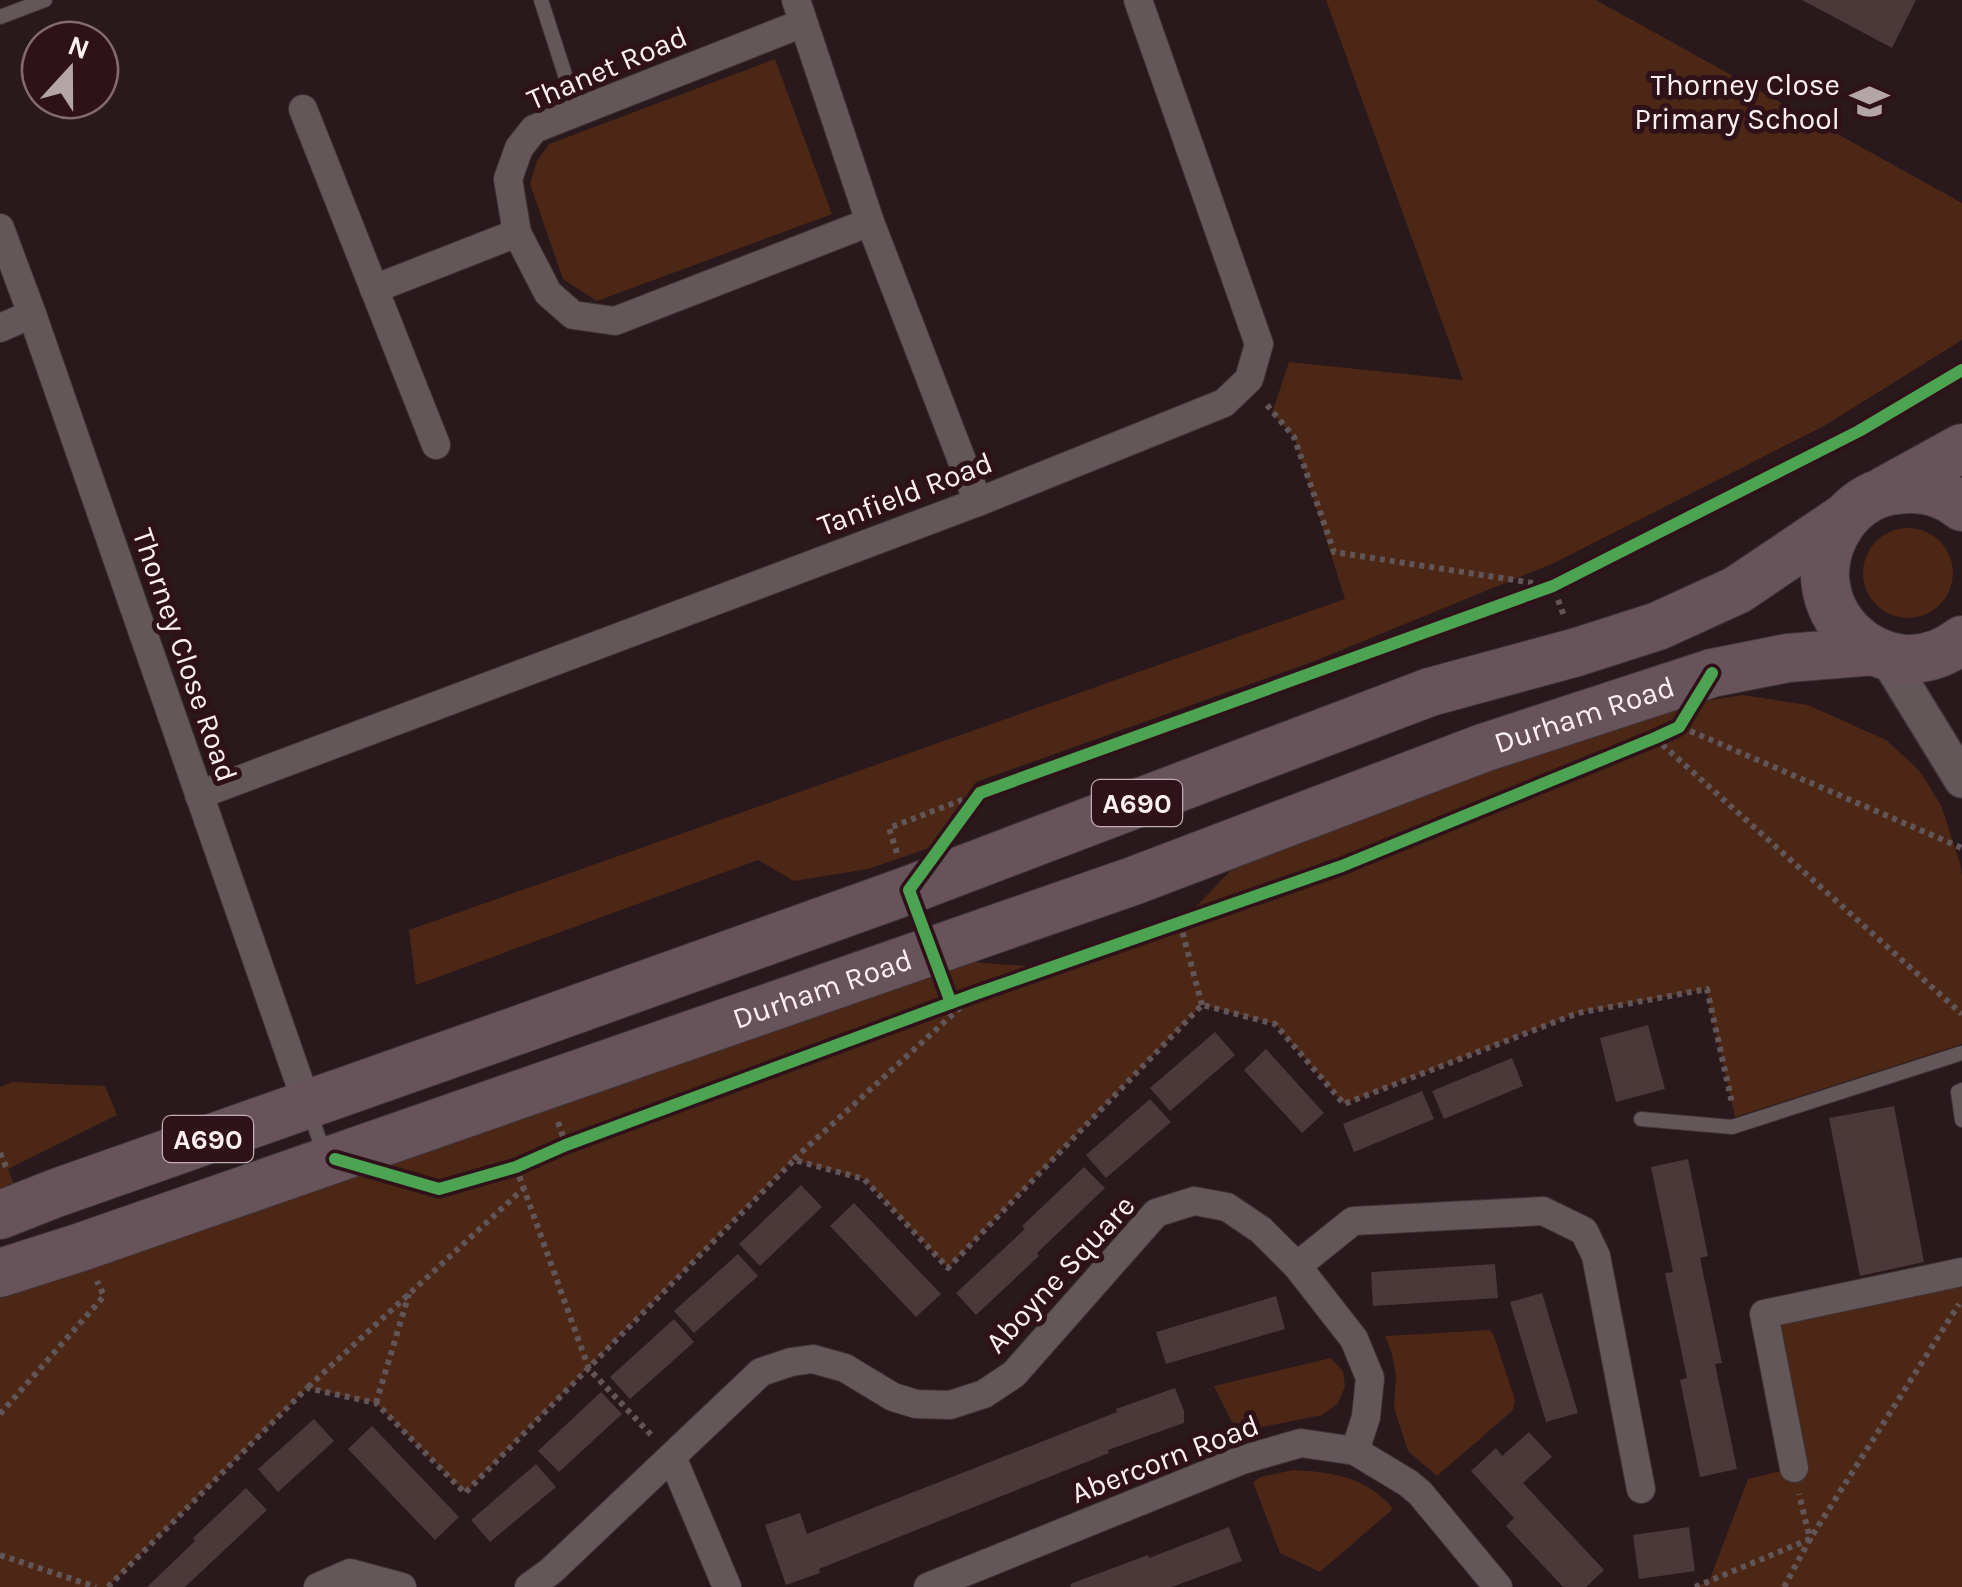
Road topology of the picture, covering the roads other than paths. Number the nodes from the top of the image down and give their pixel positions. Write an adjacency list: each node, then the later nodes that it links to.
1 (46, 0): 5 (lane)
2 (541, 0): 7 (lane)
3 (1138, 0): 16 (street, Tanfield Road)
4 (799, 11): 7 (street, Thanet Road); 8 (street, Thanet Road)
5 (0, 17)
6 (303, 109): 11 (street)
7 (577, 112): 10 (street, Thanet Road)
8 (870, 222): 10 (street, Thanet Road); 16 (street, Thanet Road)
9 (0, 228): 12 (street, Thorney Close Road)
10 (517, 233): 11 (street)
11 (374, 289): 14 (street)
12 (32, 314): 13 (street); 23 (street, Thorney Close Road)
13 (0, 328)
14 (436, 445)
15 (1962, 448): 17 (highway, Durham Road / A690)
16 (978, 502): 23 (street, Tanfield Road)
17 (1863, 505): 18 (highway); 20 (highway); 26 (highway, Durham Road / A690)
18 (1962, 507)
19 (1962, 640): 20 (highway, Durham Road)
20 (1880, 654): 21 (street); 29 (highway, Durham Road / A690)
21 (1952, 751): 22 (street)
22 (1962, 780)
23 (199, 795): 26 (street, Thorney Close Road)
24 (1962, 1053): 27 (lane)
25 (1962, 1090): 28 (lane)
26 (307, 1104): 29 (lane); 30 (highway, Durham Road / A690)
27 (1641, 1118)
28 (1962, 1120)
29 (327, 1162): 33 (highway, Durham Road / A690)
30 (0, 1215)
31 (1297, 1266): 34 (street, Aboyne Square); 35 (street, Aboyne Square); 37 (street)
32 (1962, 1272): 36 (street)
33 (0, 1273)
34 (1355, 1452): 42 (street, Abercorn Road); 43 (street, Abercorn Road)
35 (672, 1457): 40 (street, Aboyne Square); 41 (street)
36 (1794, 1468)
37 (1642, 1488)
38 (386, 1585): 39 (street)
39 (318, 1587)
40 (529, 1587)
41 (727, 1587)
42 (928, 1587)
43 (1498, 1587)

